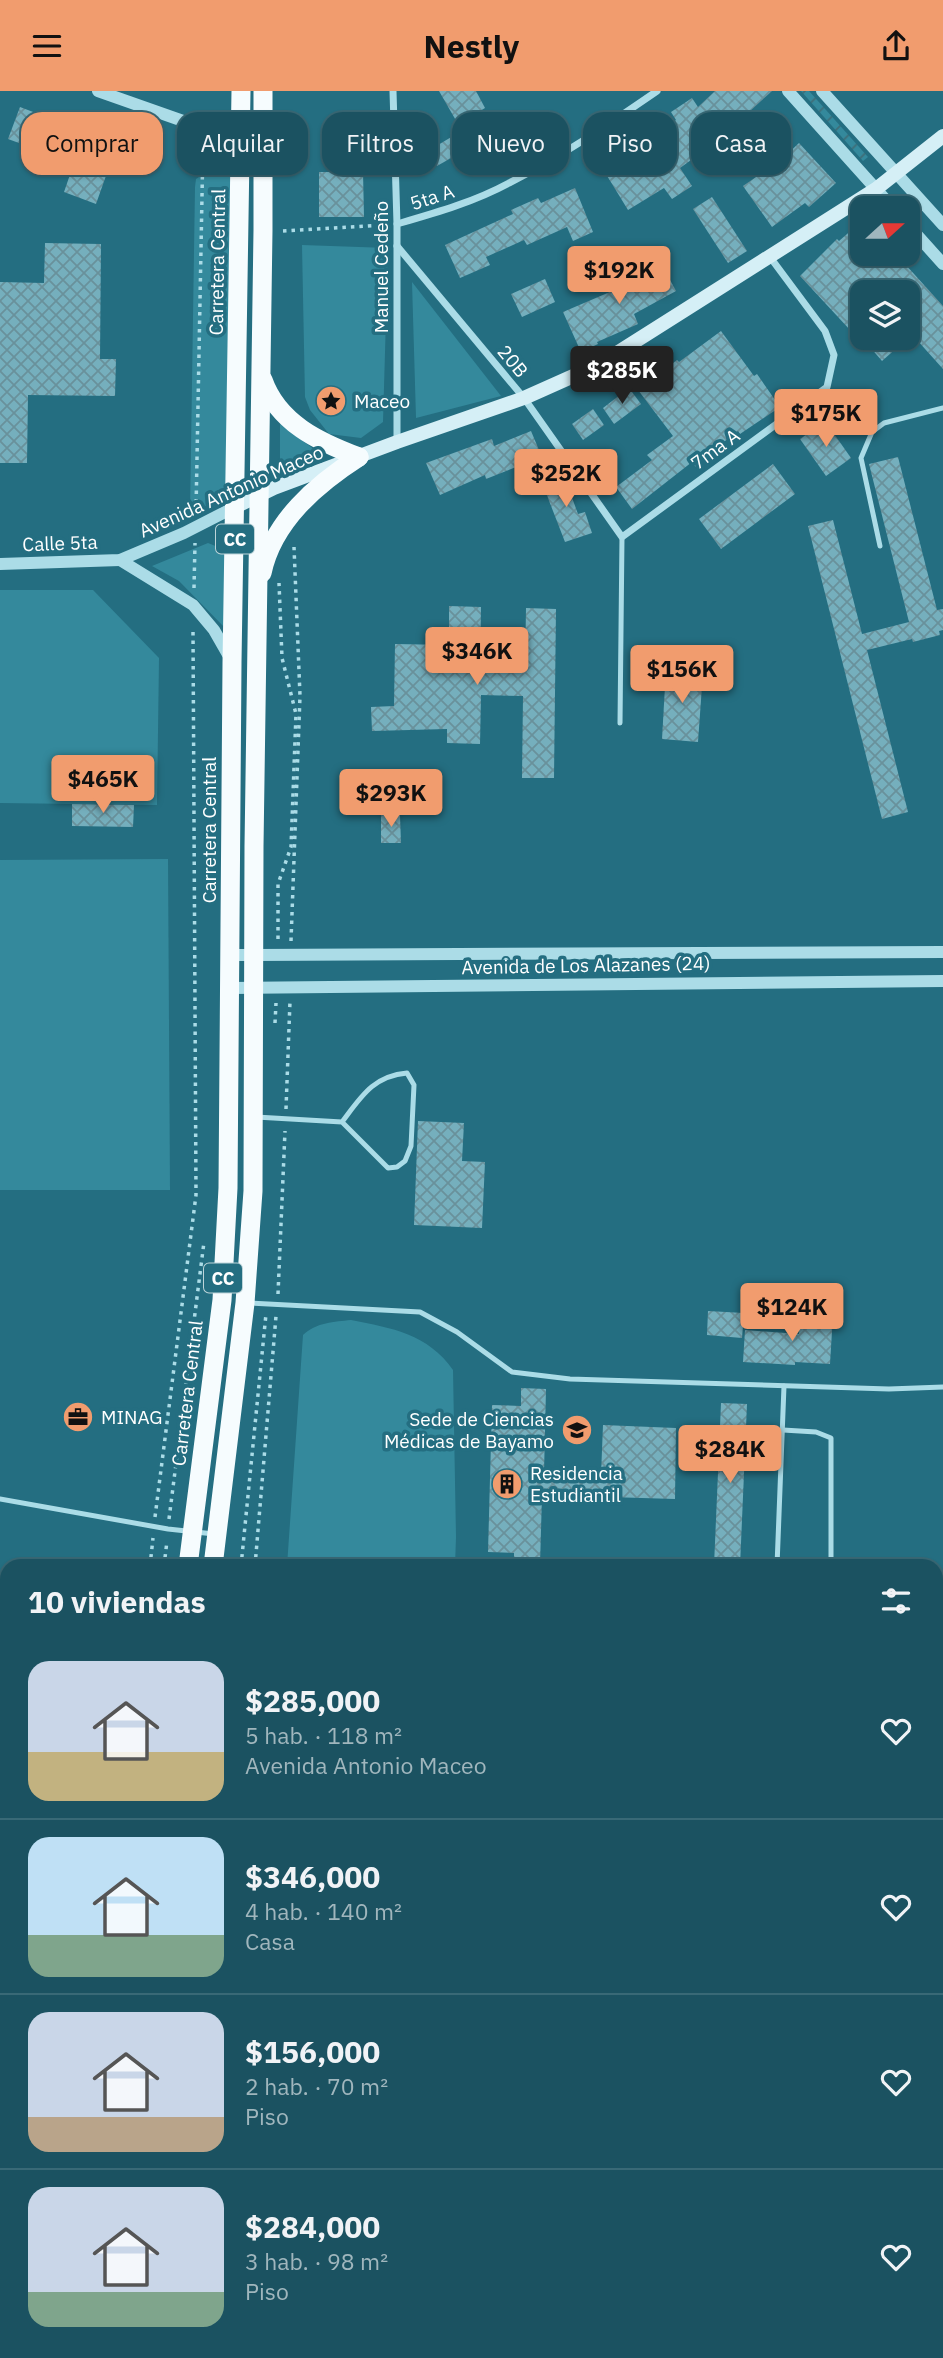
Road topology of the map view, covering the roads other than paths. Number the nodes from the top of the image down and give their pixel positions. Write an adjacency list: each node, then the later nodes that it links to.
1 (98, 91): 10 (street)
2 (242, 91): 8 (highway, Carretera Central / CC)
3 (263, 91): 9 (highway, CC)
4 (393, 91): 17 (street, Manuel Cedeño)
5 (657, 91): 17 (street, 5ta A)
6 (788, 91): 15 (street)
7 (822, 91): 12 (street)
8 (242, 112)
9 (263, 112)
10 (177, 119)
11 (943, 136): 12 (main road, Avenida Antonio Maceo)
12 (897, 173): 15 (main road, Avenida Antonio Maceo); 18 (street)
13 (241, 175): 29 (highway, Carretera Central / CC)
14 (263, 175): 23 (highway, CC)
15 (876, 189): 16 (street); 21 (main road, Avenida Antonio Maceo)
16 (882, 196)
17 (397, 224): 20 (street, Manuel Cedeño)
18 (943, 225)
19 (920, 238): 22 (street)
20 (397, 246): 24 (street, 20B); 26 (street, Manuel Cedeño)
21 (770, 257): 24 (main road, Avenida Antonio Maceo); 30 (street, 7ma A)
22 (943, 264)
23 (260, 371): 27 (highway); 28 (highway, CC)
24 (524, 398): 26 (main road, Avenida Antonio Maceo); 30 (street, 20B)
25 (943, 408): 31 (lane)
26 (397, 442): 27 (main road, Avenida Antonio Maceo)
27 (359, 457): 28 (main road, Avenida Antonio Maceo); 34 (highway)
28 (258, 496): 29 (main road, Avenida Antonio Maceo); 34 (highway, CC)
29 (235, 507): 32 (street, Avenida Antonio Maceo); 35 (highway, Carretera Central / CC)
30 (622, 537): 36 (lane)
31 (880, 546)
32 (120, 560): 33 (street, Calle 5ta); 35 (street)
33 (0, 564)
34 (257, 594): 39 (highway, CC)
35 (232, 663): 38 (highway, Carretera Central / CC)
36 (620, 723)
37 (943, 952): 39 (street, Avenida de Los Alazanes (24))
38 (231, 955): 39 (street, Avenida de Los Alazanes (24)); 41 (highway, Carretera Central / CC)
39 (254, 955): 42 (highway, CC)
40 (943, 981): 42 (street, Avenida de Los Alazanes (24))
41 (230, 988): 42 (street, Avenida de Los Alazanes (24)); 45 (highway, Carretera Central / CC)
42 (253, 988): 43 (highway, CC)
43 (253, 1117): 44 (lane); 46 (highway, CC)
44 (342, 1122): 44 (lane)
45 (222, 1300): 46 (lane); 51 (highway, Carretera Central / CC)
46 (245, 1303): 47 (lane); 52 (highway, CC)
47 (784, 1386): 48 (lane); 49 (lane)
48 (943, 1387)
49 (783, 1430): 55 (lane); 56 (lane)
50 (0, 1499): 51 (lane)
51 (192, 1533): 52 (lane); 53 (highway, Carretera Central / CC)
52 (217, 1534): 54 (highway, CC)
53 (189, 1559)
54 (214, 1559)
55 (777, 1559)
56 (831, 1559)

